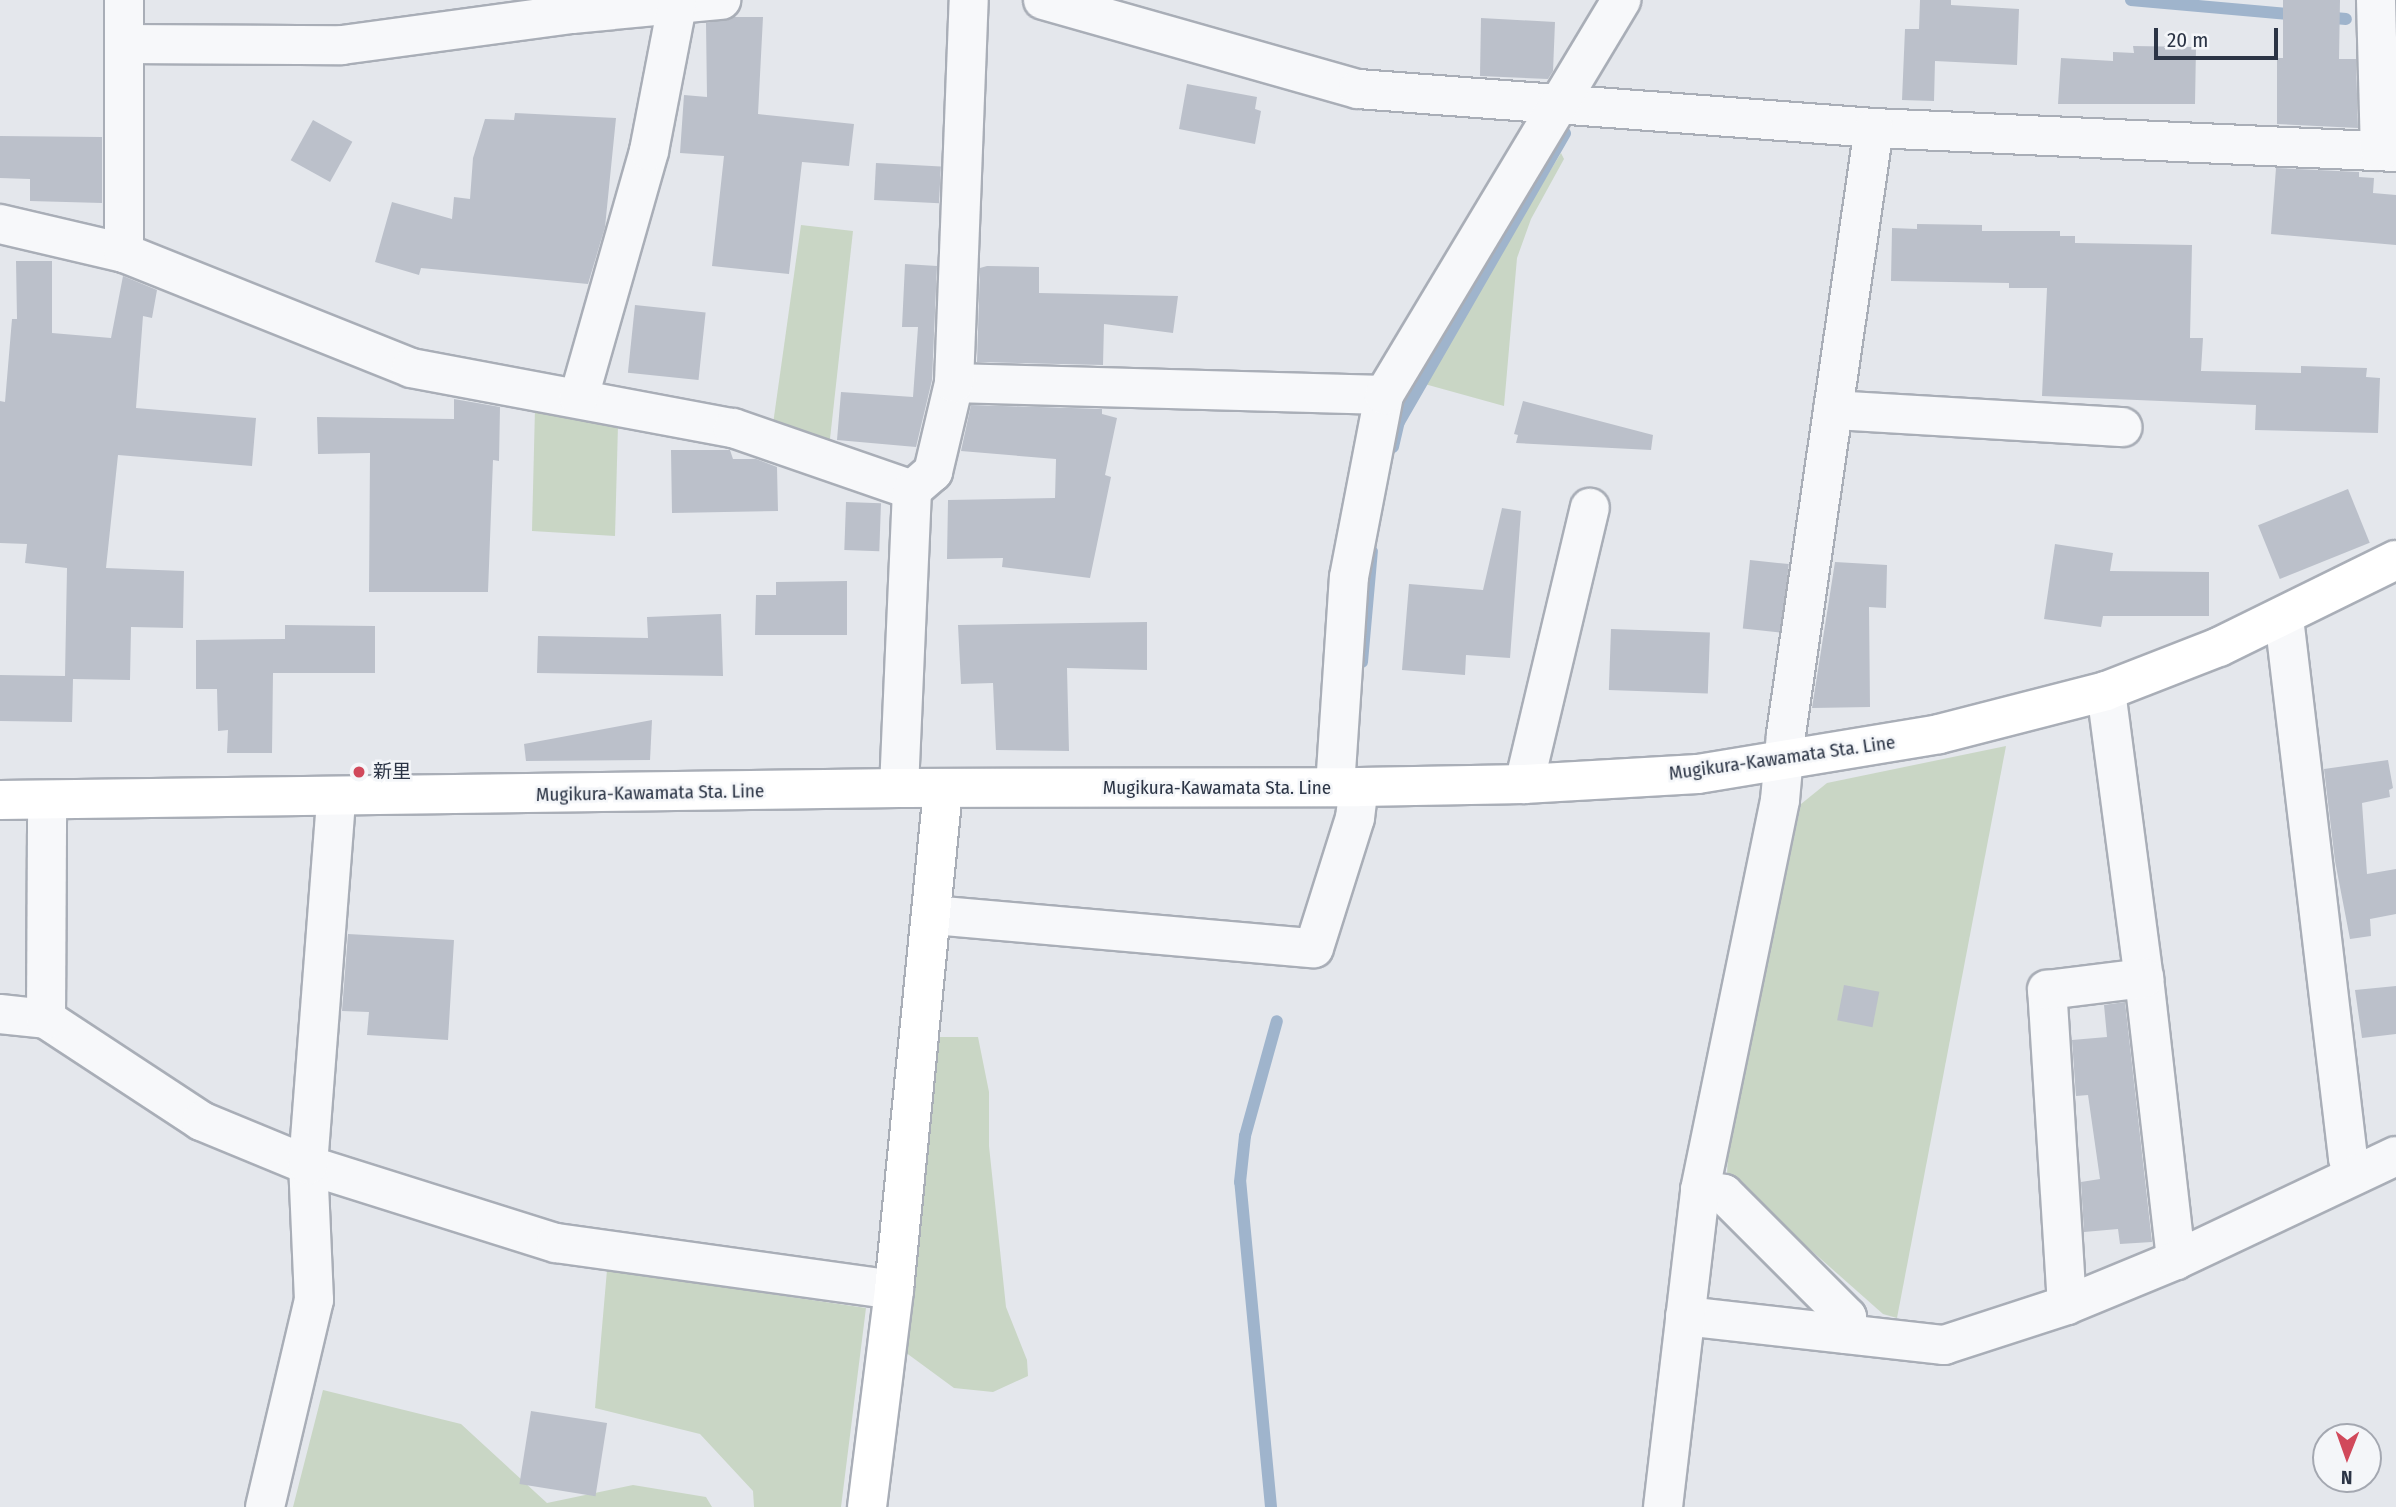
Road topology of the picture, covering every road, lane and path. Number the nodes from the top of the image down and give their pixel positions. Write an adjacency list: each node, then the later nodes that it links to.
1 (124, 0): 9 (street)
2 (722, 0): 7 (street)
3 (969, 0): 15 (street)
4 (1043, 0): 10 (street)
5 (1621, 0): 10 (street)
6 (2376, 0): 12 (street)
7 (677, 6): 8 (street); 17 (street)
8 (572, 7): 9 (street)
9 (124, 44): 14 (street)
10 (1557, 105): 11 (street); 16 (street)
11 (1874, 128): 12 (street); 18 (street)
12 (2388, 151)
13 (0, 224): 14 (street)
14 (124, 253): 17 (street)
15 (954, 383): 16 (street); 20 (street)
16 (1384, 395): 27 (street)
17 (579, 397): 20 (street)
18 (1833, 410): 19 (street); 25 (street)
19 (2123, 427)
20 (912, 490): 28 (street)
21 (1590, 508): 26 (street)
22 (2396, 561): 23 (main road, Mugikura-Kawamata Sta. Line)
23 (2284, 618): 24 (main road, Mugikura-Kawamata Sta. Line); 39 (street)
24 (2106, 691): 25 (main road, Mugikura-Kawamata Sta. Line); 34 (street)
25 (1785, 761): 26 (main road, Mugikura-Kawamata Sta. Line); 40 (street)
26 (1524, 784): 27 (main road, Mugikura-Kawamata Sta. Line)
27 (1347, 787): 29 (main road, Mugikura-Kawamata Sta. Line); 33 (street)
28 (899, 788): 29 (main road, Mugikura-Kawamata Sta. Line); 30 (main road, Mugikura-Kawamata Sta. Line)
29 (943, 789): 33 (main road)
30 (336, 798): 32 (main road, Mugikura-Kawamata Sta. Line); 38 (street)
31 (0, 800): 32 (main road, Mugikura-Kawamata Sta. Line)
32 (47, 800): 36 (street)
33 (933, 915): 42 (main road)
34 (2144, 978): 41 (street); 43 (street)
35 (0, 1014): 36 (street)
36 (46, 1019): 38 (street)
37 (2396, 1156): 39 (street)
38 (308, 1165): 42 (street); 46 (street)
39 (2354, 1175): 41 (street)
40 (1700, 1189): 44 (street); 45 (street)
41 (2176, 1260): 43 (street)
42 (894, 1290): 47 (main road)
43 (2067, 1305): 45 (street)
44 (1685, 1317): 45 (street); 48 (street)
45 (1846, 1334)
46 (265, 1507)
47 (867, 1507)
48 (1663, 1507)

